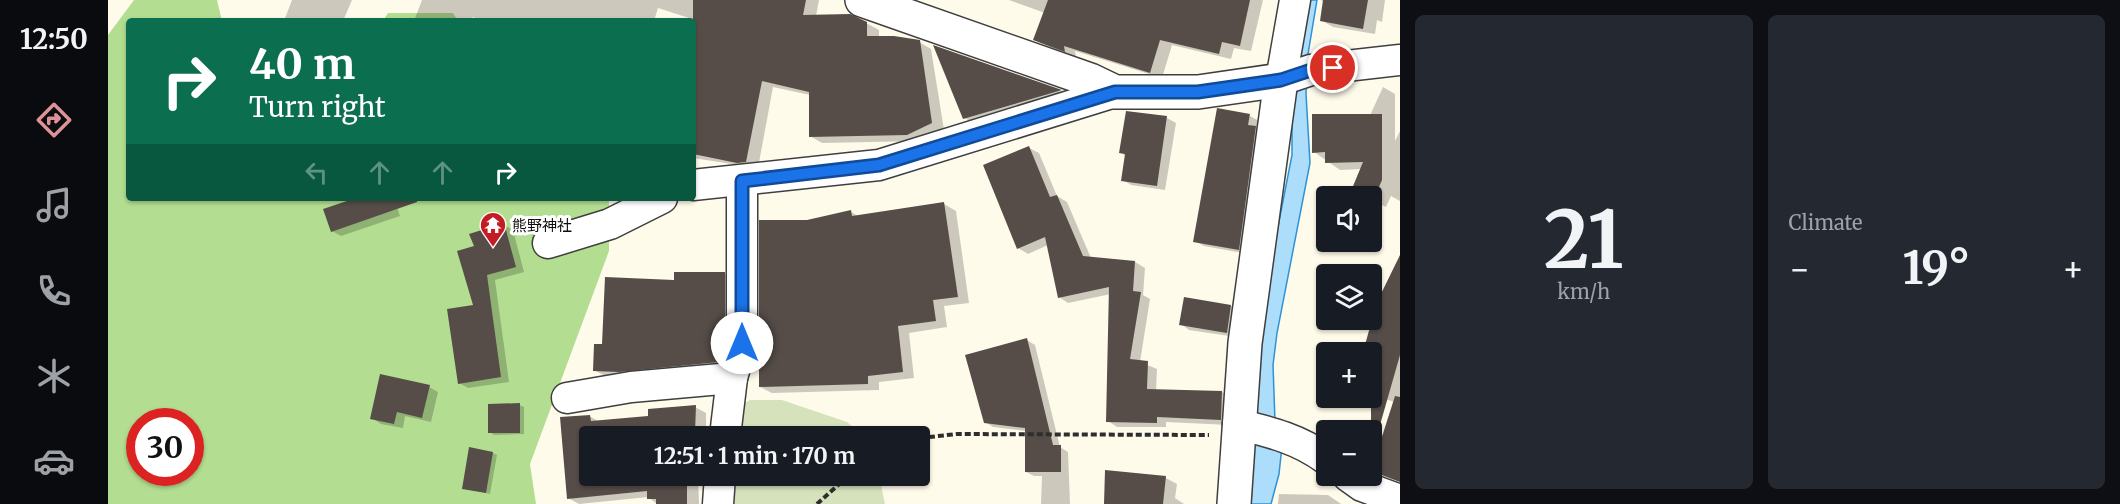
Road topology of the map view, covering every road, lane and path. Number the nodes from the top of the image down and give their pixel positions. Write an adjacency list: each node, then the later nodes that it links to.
1 (862, 0): 5 (street)
2 (1295, 0): 4 (street)
3 (1400, 60): 4 (street)
4 (1296, 75): 5 (street); 13 (street)
5 (1115, 92): 6 (street)
6 (742, 181): 7 (street); 10 (street)
7 (696, 185)
8 (656, 201): 9 (street)
9 (548, 243)
10 (732, 378): 11 (street); 12 (street)
11 (567, 398)
12 (726, 426)
13 (1238, 429): 14 (path); 15 (street); 22 (street)
14 (930, 437)
15 (1316, 452)
16 (719, 486): 20 (street)
17 (837, 486): 21 (path)
18 (1362, 486): 19 (street)
19 (1400, 500)
20 (718, 504)
21 (818, 504)
22 (1234, 504)

